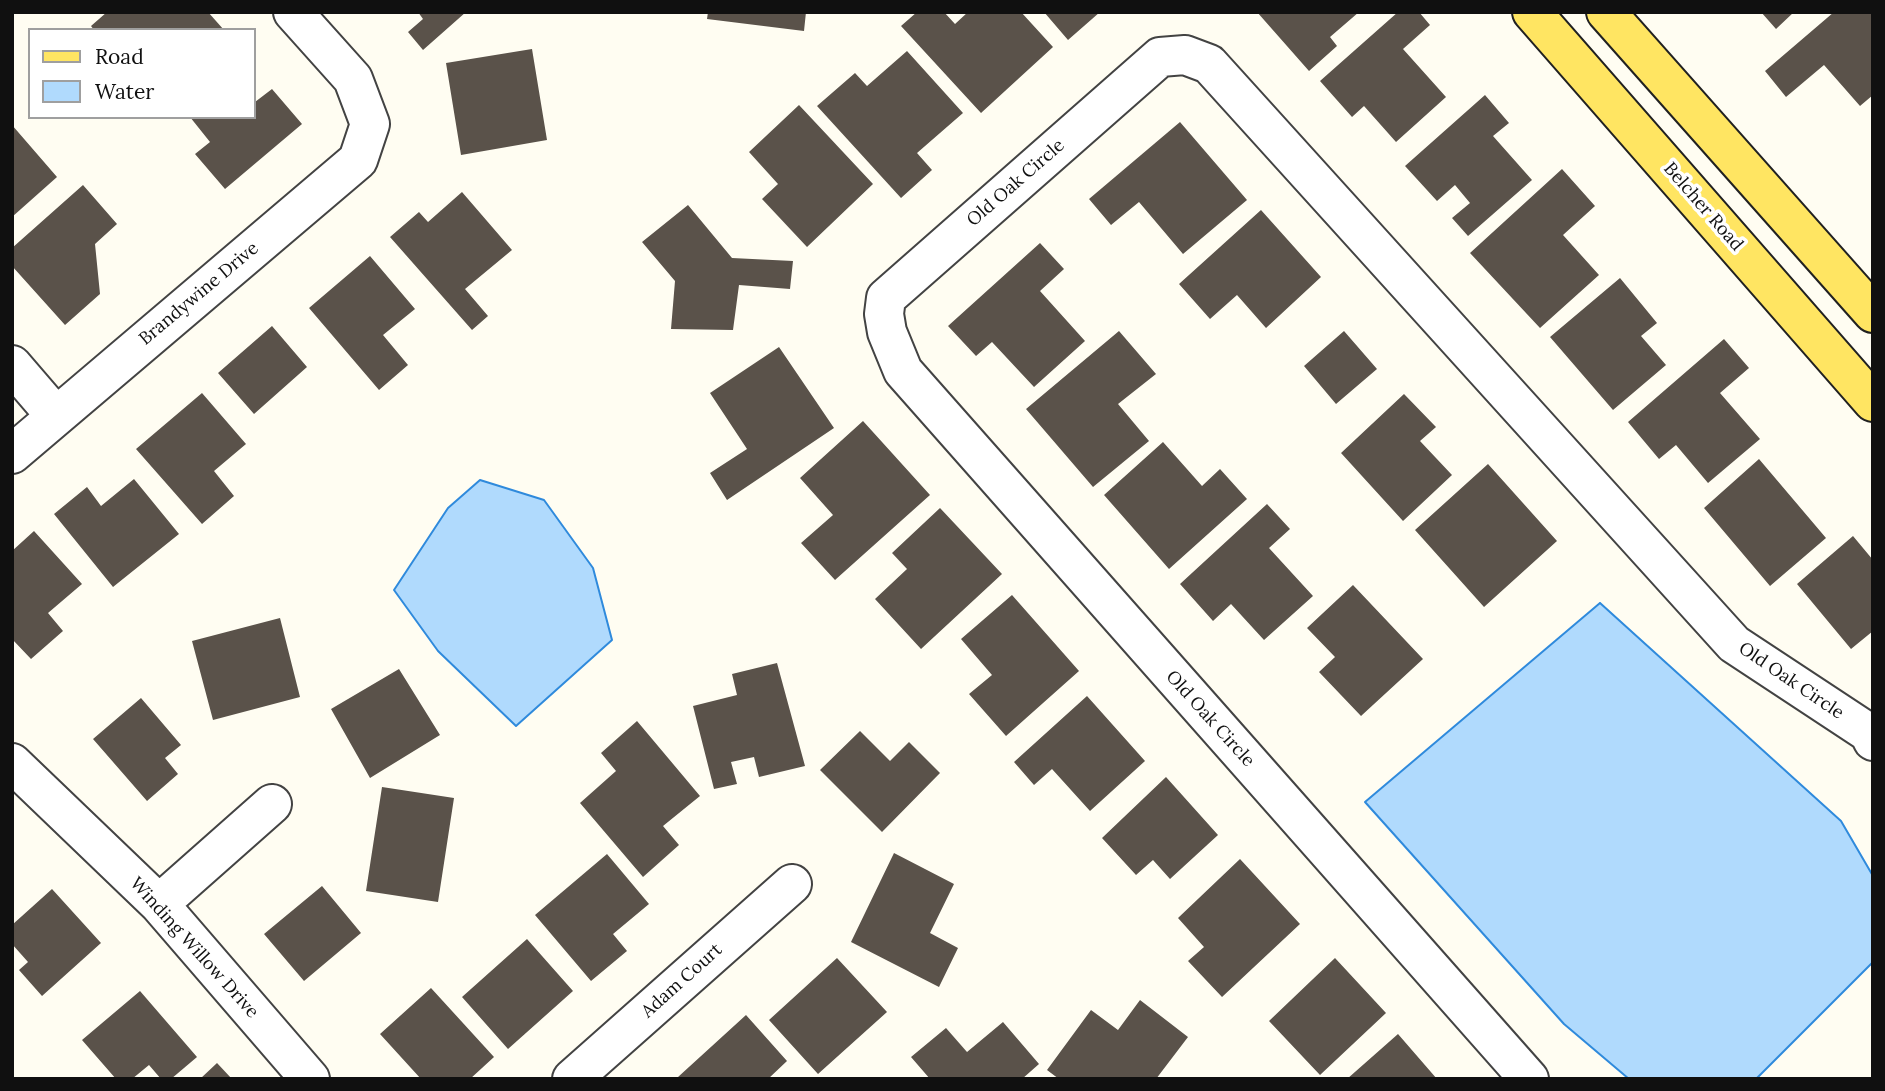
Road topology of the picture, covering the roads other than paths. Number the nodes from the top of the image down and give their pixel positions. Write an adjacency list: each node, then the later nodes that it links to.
1 (293, 12): 7 (street, Brandywine Drive)
2 (1532, 12): 6 (main road, Belcher Road)
3 (1606, 12): 4 (main road)
4 (1873, 313)
5 (12, 365): 7 (street)
6 (1873, 402)
7 (55, 415): 8 (street, Brandywine Drive)
8 (12, 454)
9 (1871, 734): 16 (street, Old Oak Circle)
10 (13, 764): 13 (street, Winding Willow Drive)
11 (272, 804): 13 (street)
12 (792, 884): 15 (street, Adam Court)
13 (159, 904): 14 (street, Winding Willow Drive)
14 (310, 1079)
15 (572, 1079)
16 (1529, 1079)

